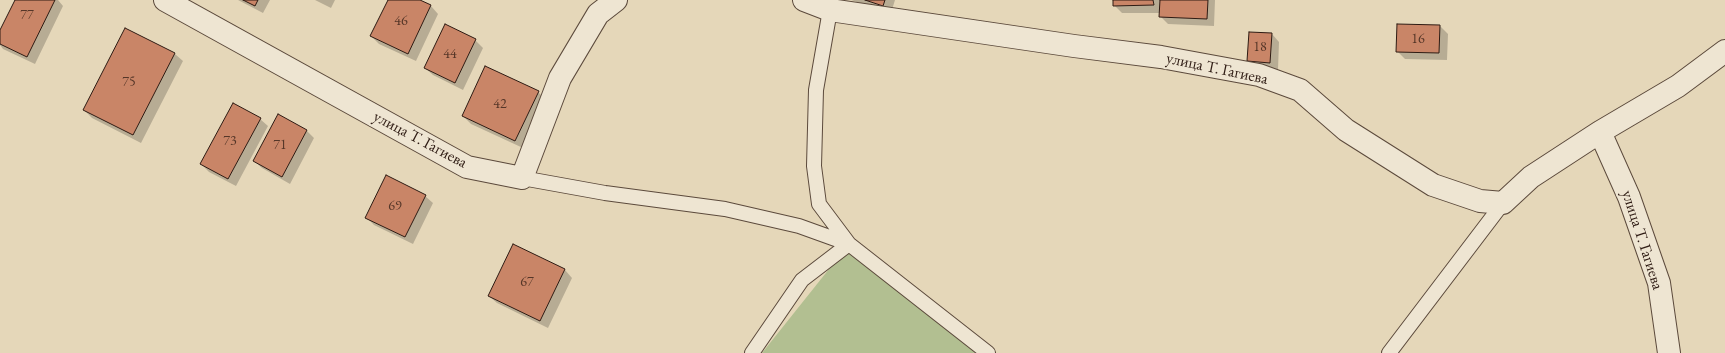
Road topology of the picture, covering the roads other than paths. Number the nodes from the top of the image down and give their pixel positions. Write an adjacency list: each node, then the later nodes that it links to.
1 (165, 0): 7 (street, улица Т. Гагиева)
2 (616, 0): 7 (street)
3 (804, 0): 4 (street, улица Т. Гагиева)
4 (830, 10): 8 (street, улица Т. Гагиева); 9 (lane)
5 (1725, 51): 6 (street)
6 (1600, 132): 8 (street); 13 (street, улица Т. Гагиева)
7 (522, 178): 9 (lane)
8 (1503, 203): 12 (lane)
9 (849, 244): 10 (lane); 11 (lane)
10 (752, 353)
11 (988, 353)
12 (1389, 353)
13 (1668, 353)

